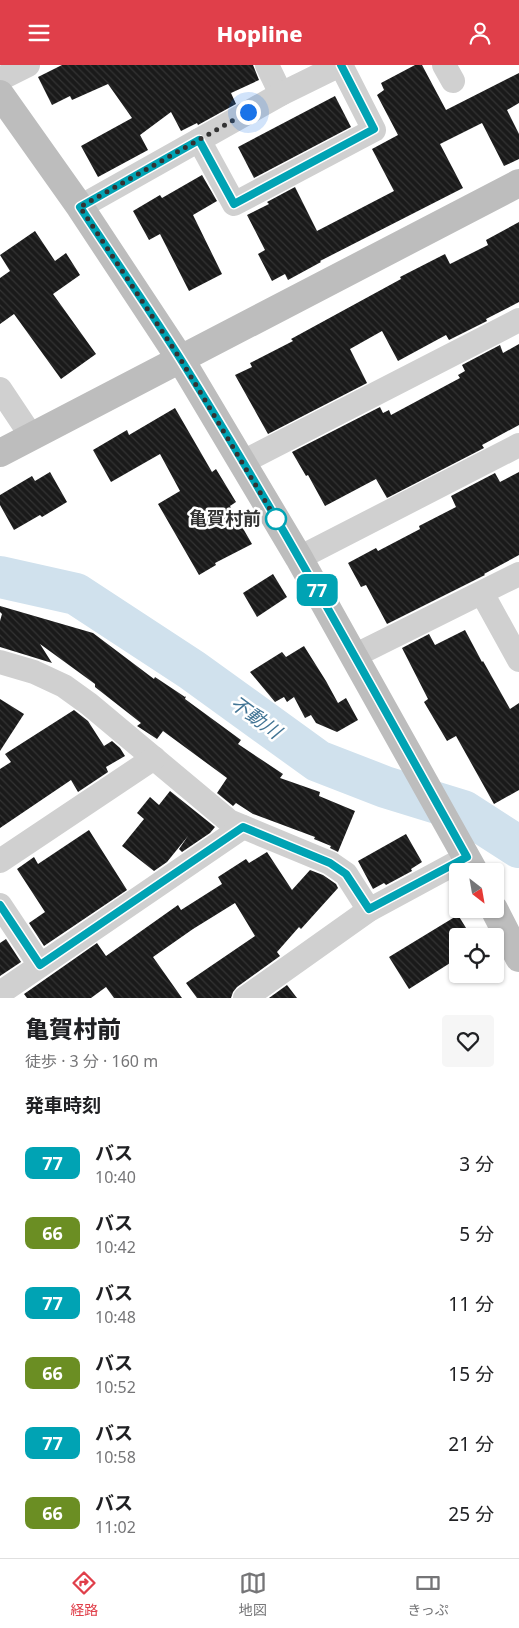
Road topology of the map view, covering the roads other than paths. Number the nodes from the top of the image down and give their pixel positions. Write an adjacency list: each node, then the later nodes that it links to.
1 (28, 65): 4 (street)
2 (267, 65): 6 (street)
3 (340, 65): 6 (street); 7 (street)
4 (0, 79)
5 (0, 94): 9 (street)
6 (281, 94): 7 (street)
7 (199, 140): 9 (street)
8 (519, 183): 11 (street)
9 (80, 207): 11 (street)
10 (519, 320): 16 (street)
11 (181, 360): 13 (street); 16 (street)
12 (0, 389): 13 (street)
13 (32, 437): 15 (street)
14 (519, 445): 17 (street)
15 (0, 453)
16 (243, 462): 17 (street)
17 (299, 558): 20 (street)
18 (519, 574): 19 (street)
19 (482, 593): 20 (street); 21 (street)
20 (354, 656): 25 (street)
21 (519, 660)
22 (0, 662): 23 (street)
23 (154, 758): 24 (street); 26 (street)
24 (243, 827): 28 (street); 31 (street)
25 (467, 857): 28 (street)
26 (0, 861)
27 (0, 905): 31 (street)
28 (369, 909): 33 (street)
29 (499, 918): 30 (street)
30 (519, 958)
31 (40, 965): 32 (street)
32 (0, 993)
33 (246, 998)

